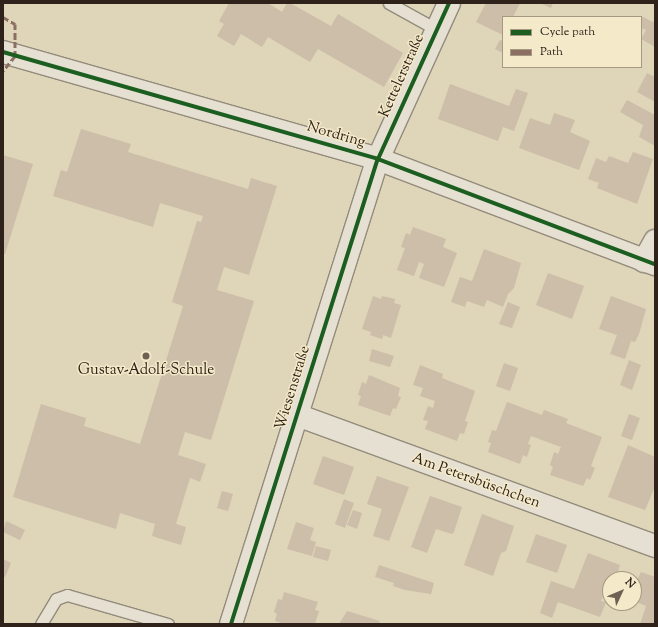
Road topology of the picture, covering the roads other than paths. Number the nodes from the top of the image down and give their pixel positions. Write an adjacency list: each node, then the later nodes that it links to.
1 (389, 3): 3 (lane)
2 (449, 3): 3 (street, Kettelerstraße)
3 (436, 29): 5 (street, Kettelerstraße)
4 (3, 52): 5 (street, Nordring)
5 (378, 159): 7 (street, Nordring); 8 (street, Wiesenstraße)
6 (655, 242): 7 (street)
7 (650, 263)
8 (297, 415): 9 (street, Am Petersbüschchen); 12 (street, Wiesenstraße)
9 (655, 546)
10 (41, 624): 11 (lane)
11 (168, 624)
12 (231, 624)

